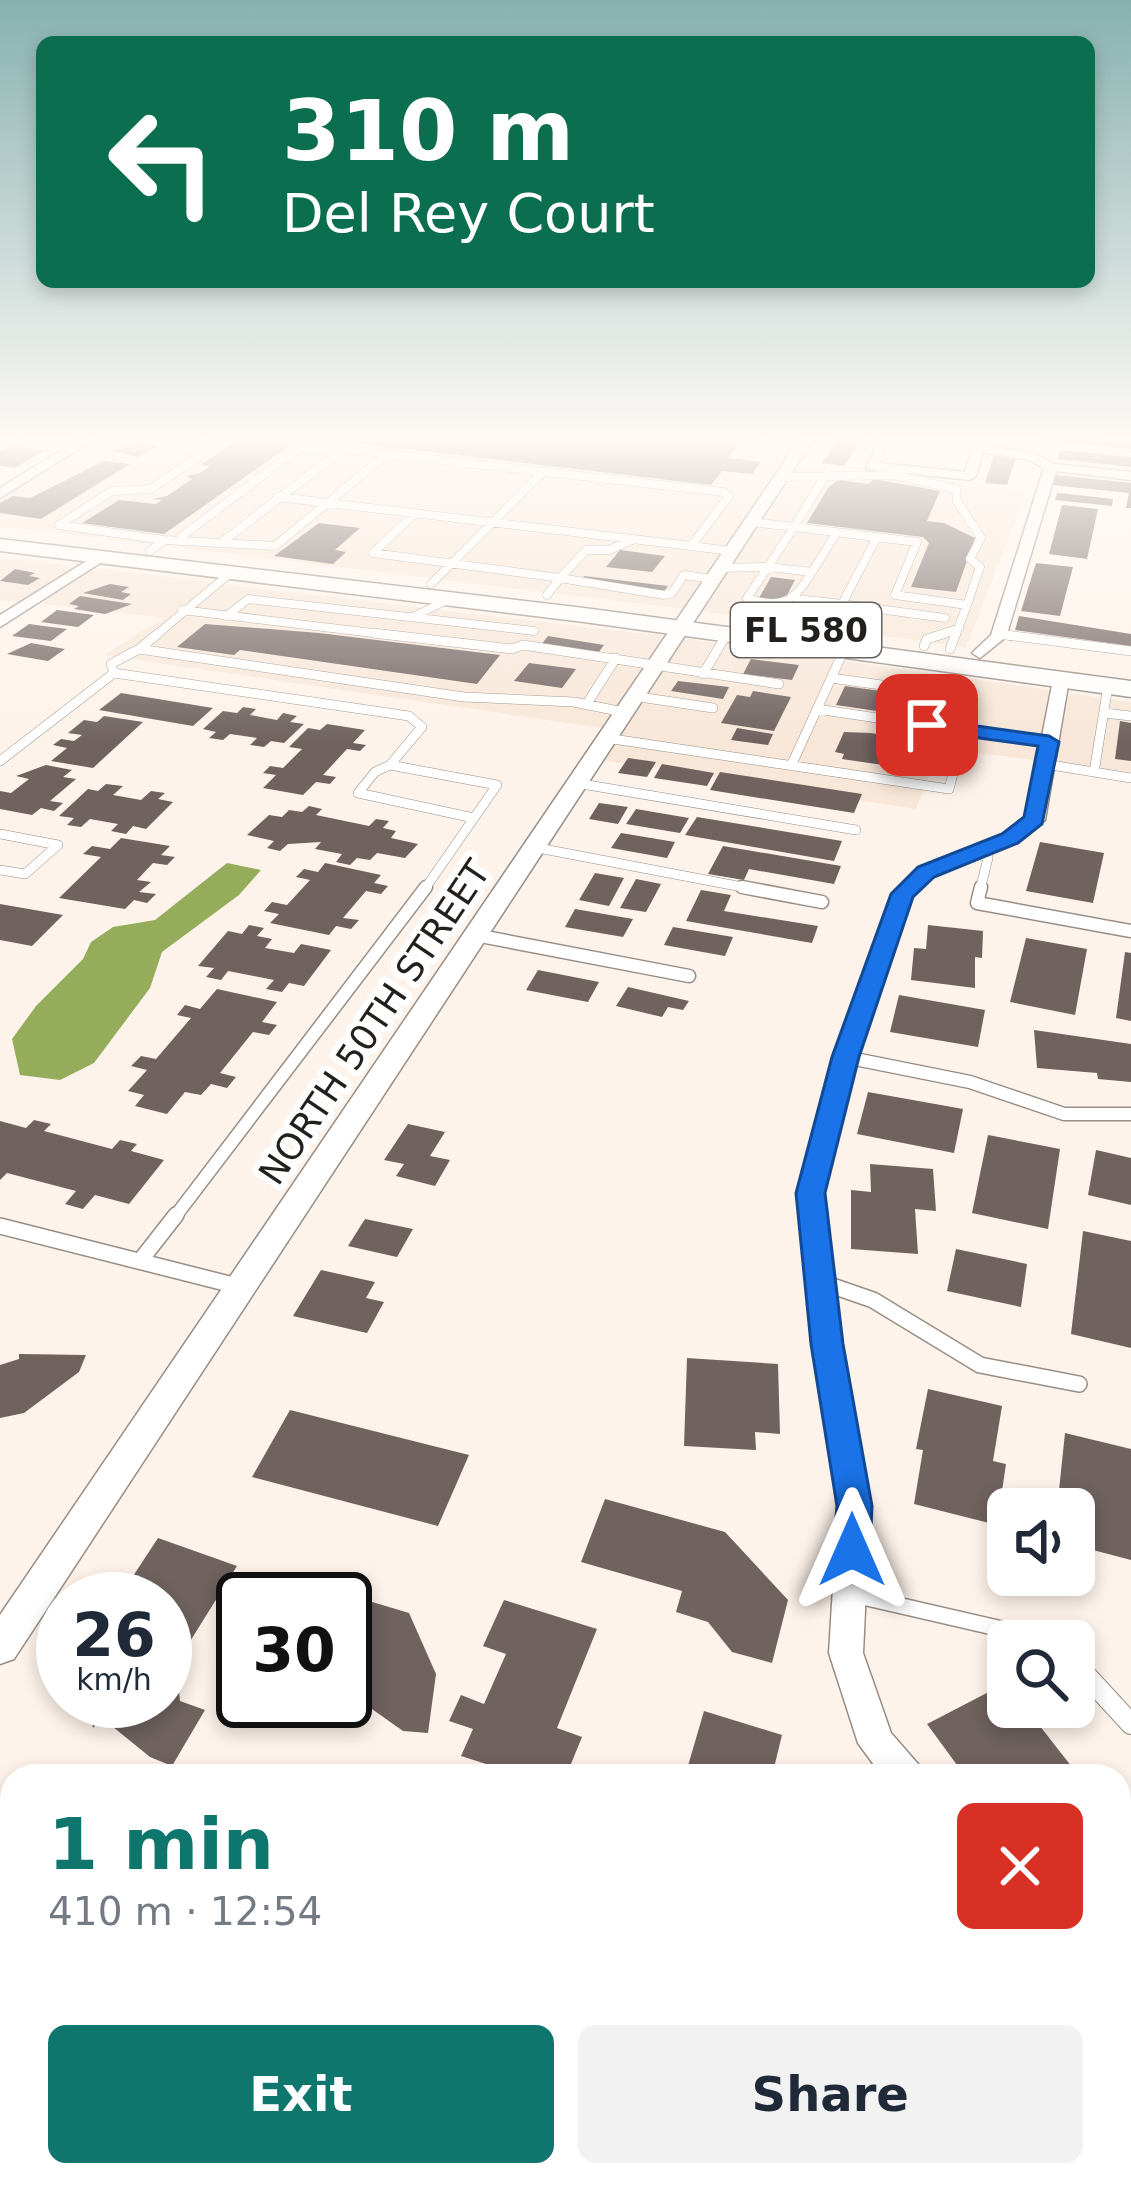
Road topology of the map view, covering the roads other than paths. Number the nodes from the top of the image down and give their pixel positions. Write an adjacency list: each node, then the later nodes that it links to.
1 (89, 539): 20 (main road, FL 580)
2 (127, 539): 20 (lane)
3 (174, 539): 20 (lane)
4 (196, 539): 18 (lane)
5 (225, 539): 18 (lane)
6 (283, 539): 18 (lane)
7 (388, 539): 24 (lane)
8 (476, 539): 24 (lane)
9 (633, 539): 21 (lane); 30 (lane)
10 (696, 539): 21 (lane)
11 (739, 539): 22 (street, NORTH 50TH STREET)
12 (785, 539): 25 (lane)
13 (832, 539): 26 (lane)
14 (876, 539): 34 (lane)
15 (892, 539): 31 (lane)
16 (980, 539): 35 (lane)
17 (1029, 539): 44 (street)
18 (221, 542)
19 (0, 545): 23 (main road)
20 (157, 545): 32 (main road, FL 580)
21 (691, 546): 22 (lane)
22 (731, 551): 27 (street, NORTH 50TH STREET)
23 (101, 558): 28 (main road); 41 (street)
24 (451, 565): 29 (lane); 30 (lane)
25 (767, 567): 26 (lane); 27 (lane); 33 (lane)
26 (812, 572): 33 (lane)
27 (716, 574): 30 (lane); 40 (street, NORTH 50TH STREET)
28 (228, 575): 32 (main road); 36 (lane)
29 (439, 592): 30 (main road, FL 580); 32 (main road, FL 580)
30 (552, 595): 40 (main road, FL 580); 42 (lane)
31 (895, 595): 35 (lane); 37 (lane)
32 (399, 598): 38 (lane); 42 (lane); 45 (lane)
33 (797, 599): 34 (lane)
34 (842, 604): 37 (lane)
35 (967, 605): 46 (lane)
36 (182, 610): 38 (lane); 48 (lane)
37 (889, 610): 39 (lane)
38 (227, 616): 45 (lane)
39 (945, 618)
40 (684, 621): 43 (main road, FL 580); 46 (main road, FL 580); 53 (street, NORTH 50TH STREET)
41 (0, 622)
42 (534, 631): 47 (lane)
43 (727, 634): 49 (main road, FL 580); 55 (lane)
44 (999, 634): 50 (lane); 51 (street)
45 (396, 637): 47 (lane)
46 (955, 639): 51 (main road, FL 580)
47 (523, 645): 52 (lane)
48 (139, 650): 54 (lane); 60 (lane)
49 (844, 650): 56 (lane); 57 (main road, FL 580)
50 (1131, 651)
51 (980, 653): 58 (main road, FL 580)
52 (616, 658): 53 (lane); 60 (lane)
53 (654, 666): 55 (lane); 61 (street, NORTH 50TH STREET)
54 (114, 673): 69 (lane); 70 (lane)
55 (703, 674): 59 (lane)
56 (832, 677): 63 (lane); 66 (lane)
57 (1061, 680): 58 (main road, FL 580); 68 (street)
58 (1124, 683): 64 (lane)
59 (778, 684)
60 (586, 704): 61 (lane)
61 (628, 704): 62 (lane); 67 (street, NORTH 50TH STREET)
62 (712, 708)
63 (817, 709): 66 (lane); 71 (lane)
64 (1104, 712): 65 (lane); 72 (lane)
65 (1131, 716)
66 (964, 731): 68 (lane); 71 (lane)
67 (606, 738): 71 (lane); 74 (street, NORTH 50TH STREET)
68 (1047, 753): 72 (lane); 79 (street)
69 (0, 761)
70 (390, 765): 75 (lane); 75 (lane)
71 (791, 766)
72 (1094, 772): 73 (lane)
73 (1131, 778)
74 (576, 783): 76 (lane); 78 (street, NORTH 50TH STREET)
75 (474, 818): 88 (lane)
76 (856, 830)
77 (0, 834): 80 (lane)
78 (533, 847): 81 (lane); 83 (street, NORTH 50TH STREET)
79 (973, 850): 82 (lane); 85 (street)
80 (0, 870)
81 (822, 902)
82 (1131, 931)
83 (474, 935): 84 (lane); 90 (street, NORTH 50TH STREET)
84 (688, 976)
85 (845, 1057): 86 (lane); 89 (street)
86 (1131, 1114)
87 (0, 1226): 88 (lane)
88 (140, 1262): 90 (lane)
89 (820, 1281): 91 (lane); 92 (street)
90 (240, 1286): 94 (street, NORTH 50TH STREET)
91 (1079, 1384)
92 (849, 1594): 93 (lane); 97 (street)
93 (987, 1625)
94 (0, 1647)
95 (1095, 1685): 96 (lane)
96 (1131, 1724)
97 (894, 1764)

